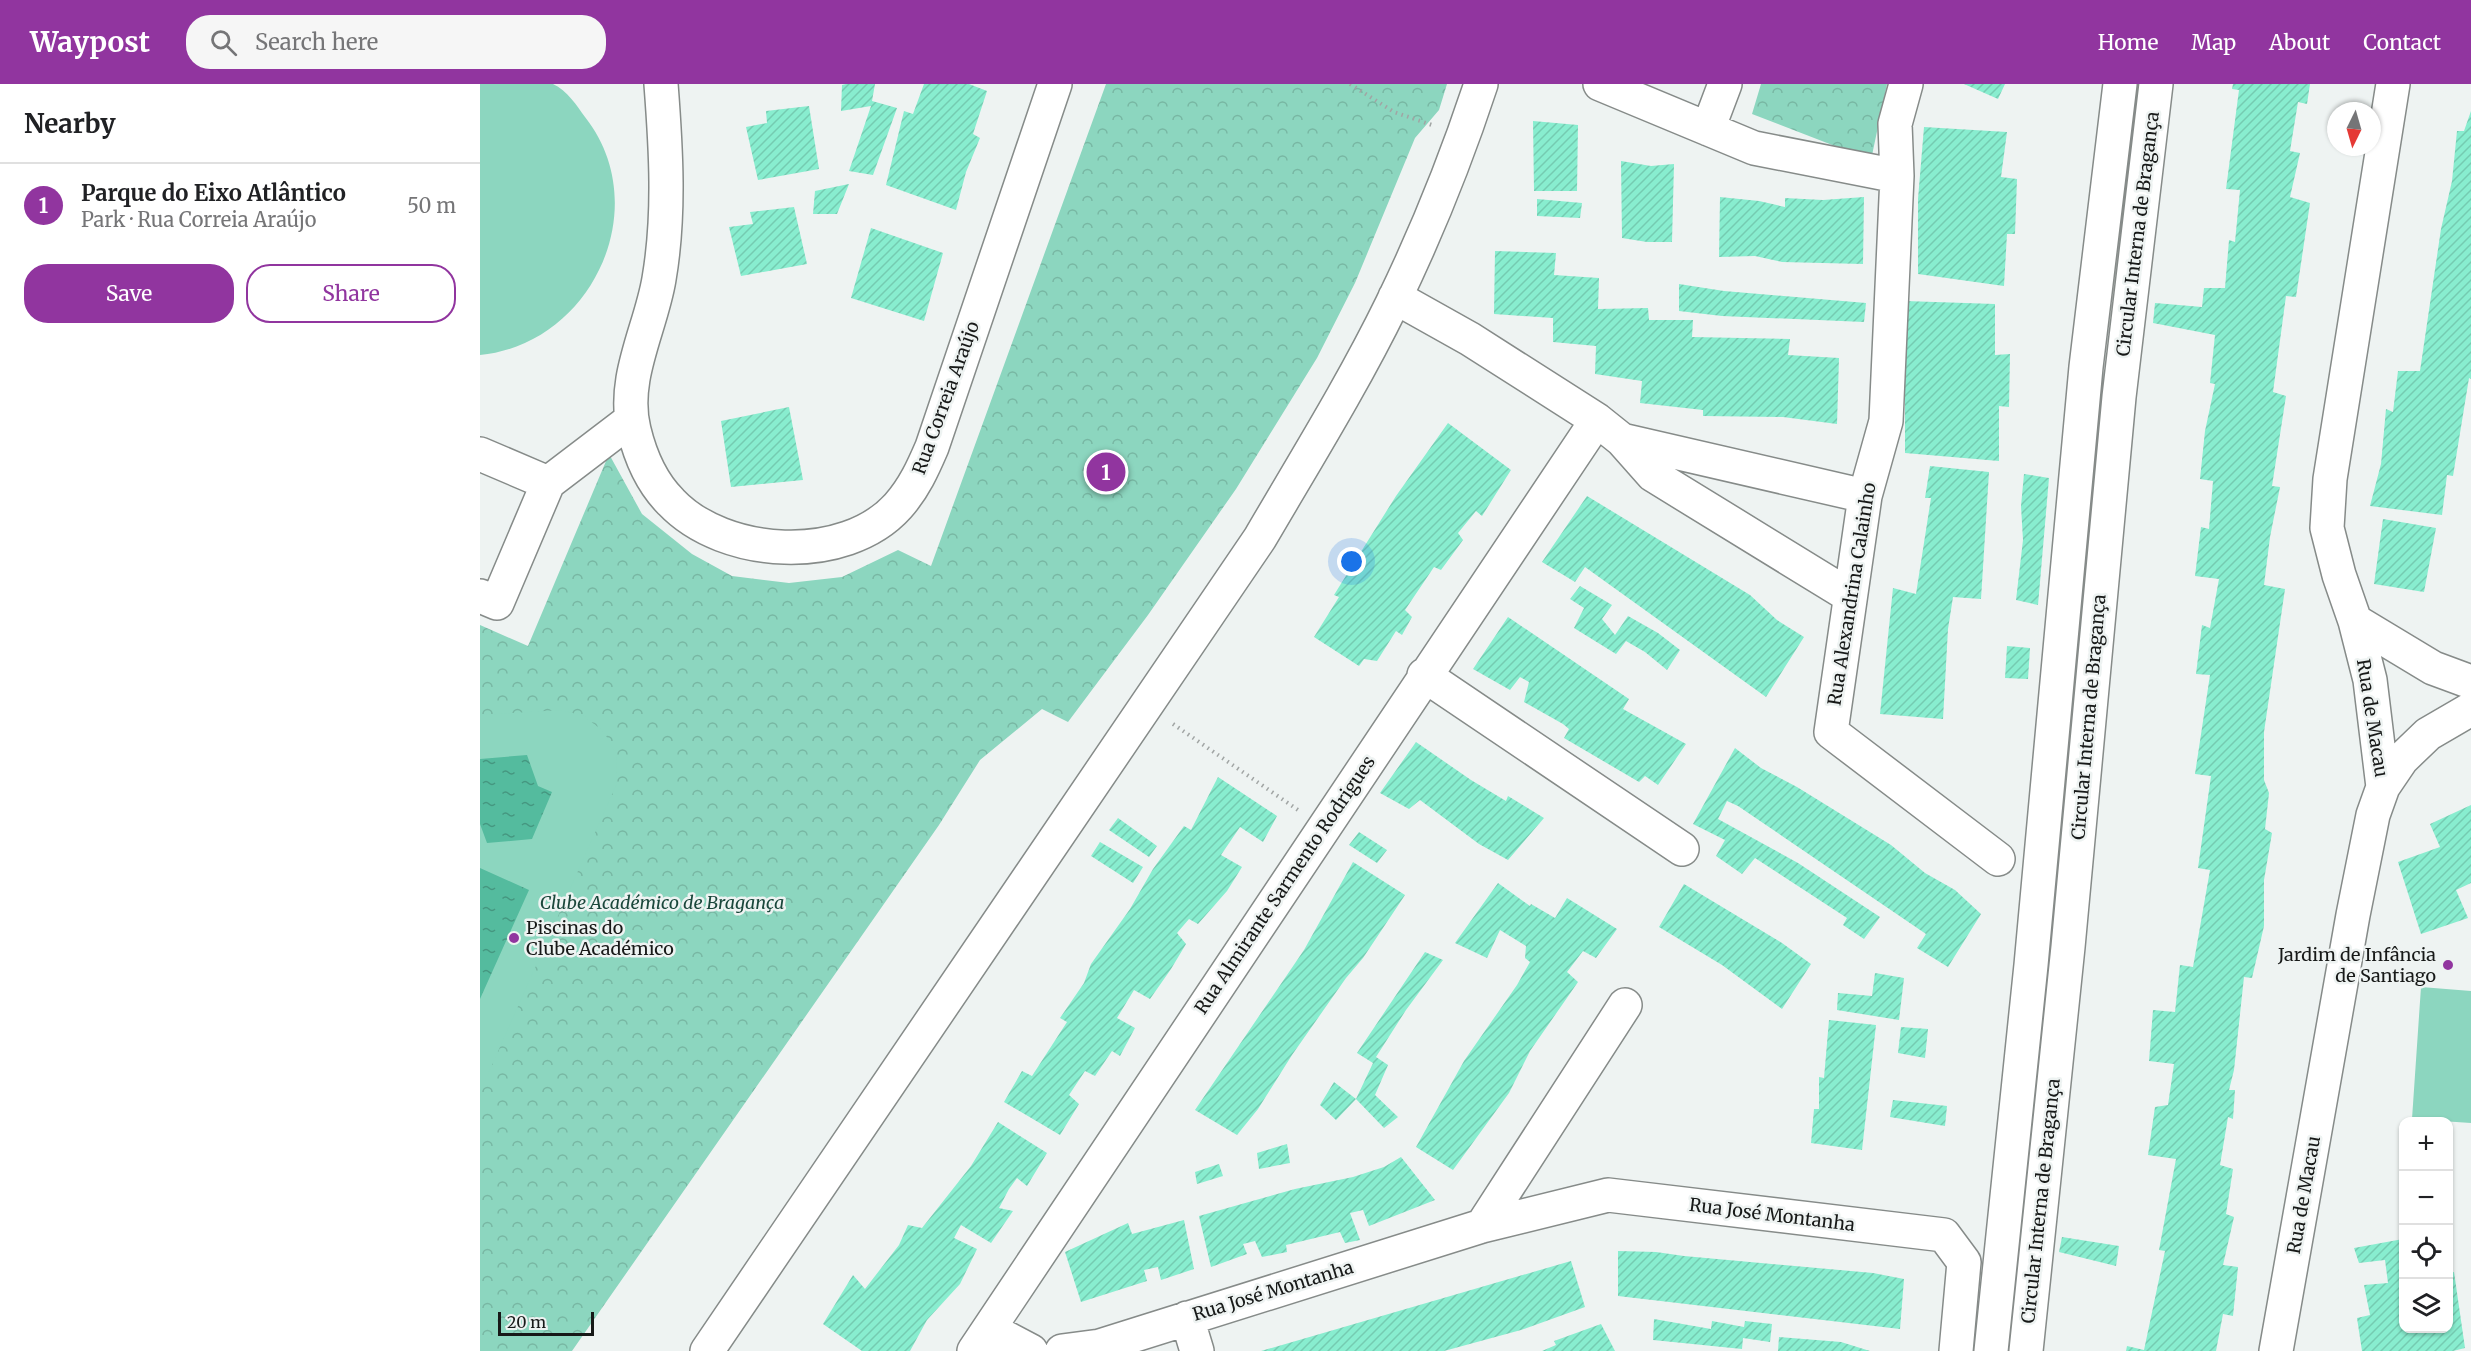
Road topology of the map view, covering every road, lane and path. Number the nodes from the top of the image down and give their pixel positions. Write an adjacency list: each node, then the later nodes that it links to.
1 (661, 84): 15 (street, Rua Correia Araújo)
2 (1055, 84): 15 (street, Rua Correia Araújo)
3 (1350, 84): 12 (path)
4 (1481, 84): 12 (street)
5 (1600, 84): 11 (street)
6 (1725, 84): 11 (street)
7 (1906, 84): 13 (street, Rua Alexandrina Calainho)
8 (2120, 84): 41 (street, Circular Interna de Bragança)
9 (2156, 84): 42 (street, Circular Interna de Bragança)
10 (2393, 84): 23 (street, Rua de Macau)
11 (1708, 129): 13 (street)
12 (1463, 140): 14 (street)
13 (1897, 176): 20 (street, Rua Alexandrina Calainho)
14 (1395, 297): 16 (street); 26 (street)
15 (632, 418): 19 (street)
16 (1597, 420): 17 (street); 24 (street, Rua Almirante Sarmento Rodrigues)
17 (1622, 440): 20 (street); 22 (street)
18 (480, 454): 19 (street)
19 (548, 483): 21 (street)
20 (1865, 496): 22 (street, Rua Alexandrina Calainho)
21 (480, 596)
22 (1850, 596): 31 (street, Rua Alexandrina Calainho)
23 (2355, 621): 25 (street); 28 (street, Rua de Macau)
24 (1424, 675): 29 (street, Rua Almirante Sarmento Rodrigues); 30 (street)
25 (2471, 682)
26 (1145, 705): 29 (path); 36 (street)
27 (2471, 709): 28 (street)
28 (2383, 786): 43 (street, Rua de Macau)
29 (1323, 828): 35 (street, Rua Almirante Sarmento Rodrigues)
30 (1682, 849)
31 (1998, 859)
32 (1625, 1005): 33 (street)
33 (1482, 1226): 34 (street, Rua José Montanha); 40 (street, Rua José Montanha)
34 (1187, 1318): 38 (street, Rua José Montanha); 39 (street)
35 (982, 1340): 37 (street)
36 (707, 1351)
37 (1031, 1351)
38 (1062, 1351)
39 (1197, 1351)
40 (1956, 1351)
41 (1991, 1351)
42 (2026, 1351)
43 (2276, 1351)

